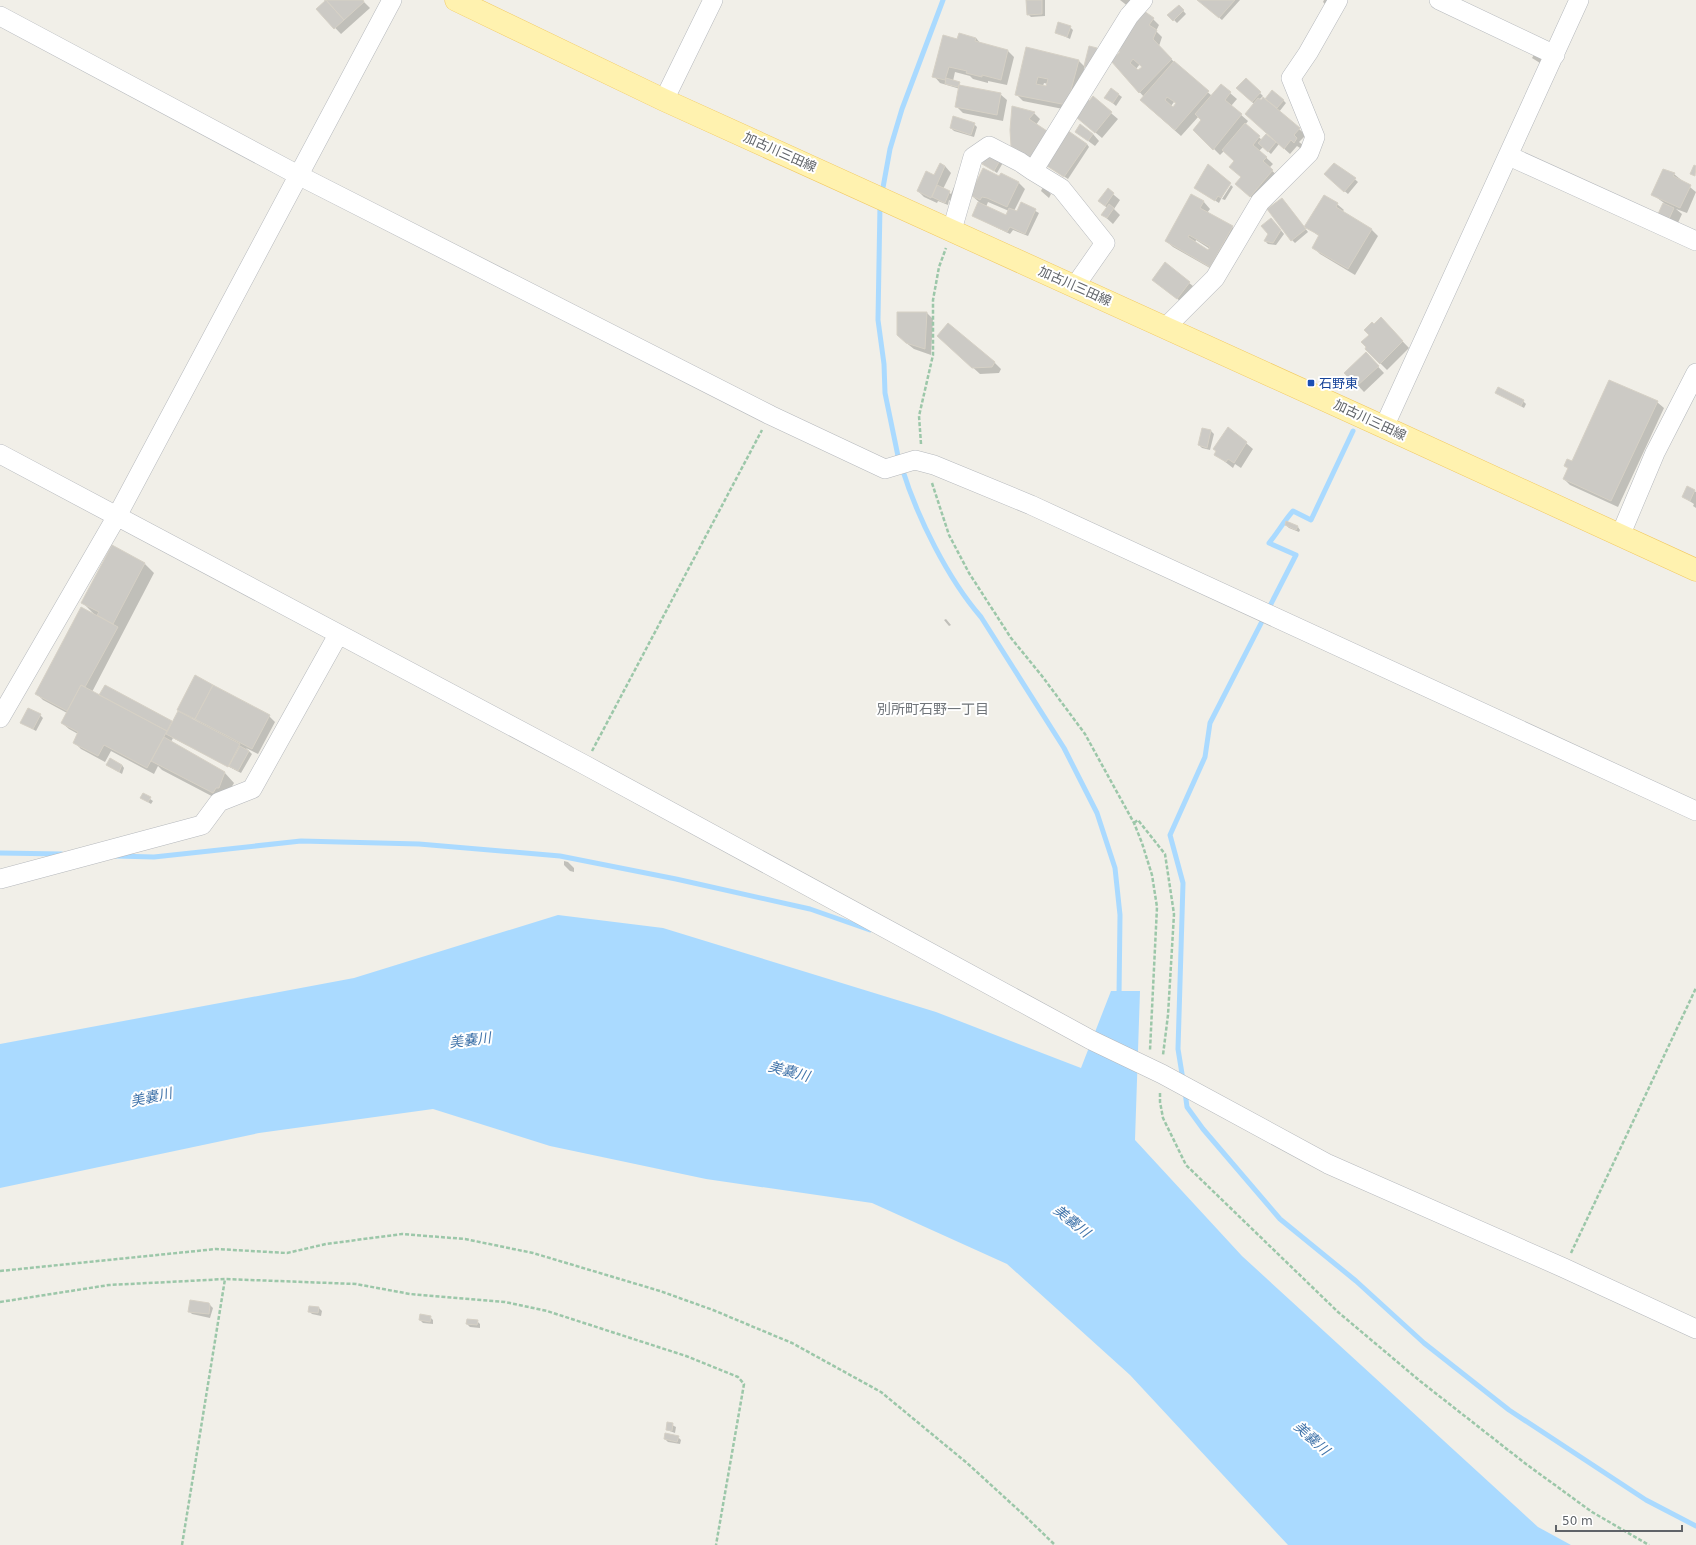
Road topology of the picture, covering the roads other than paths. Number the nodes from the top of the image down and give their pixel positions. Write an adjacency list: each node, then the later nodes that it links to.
1 (392, 0): 13 (street)
2 (456, 0): 10 (main road, 加古川三田線)
3 (713, 0): 10 (street)
4 (1143, 0): 12 (street)
5 (1338, 0): 17 (street)
6 (1439, 0): 9 (street)
7 (1579, 0): 9 (street)
8 (0, 16): 13 (street)
9 (1555, 55): 11 (street)
10 (664, 100): 14 (main road, 加古川三田線)
11 (1509, 156): 15 (street); 19 (street)
12 (1033, 171): 14 (street); 16 (street)
13 (298, 175): 21 (street); 26 (street)
14 (952, 230): 16 (main road, 加古川三田線)
15 (1696, 241)
16 (1075, 286): 17 (main road, 加古川三田線)
17 (1166, 327): 19 (main road, 加古川三田線)
18 (1696, 373): 22 (street)
19 (1384, 427): 22 (main road, 加古川三田線)
20 (0, 454): 21 (street)
21 (117, 516): 24 (street); 25 (street)
22 (1620, 536): 23 (main road, 加古川三田線)
23 (1696, 570)
24 (338, 636): 27 (street); 28 (street)
25 (0, 718)
26 (1696, 811)
27 (0, 879)
28 (1696, 1329)

